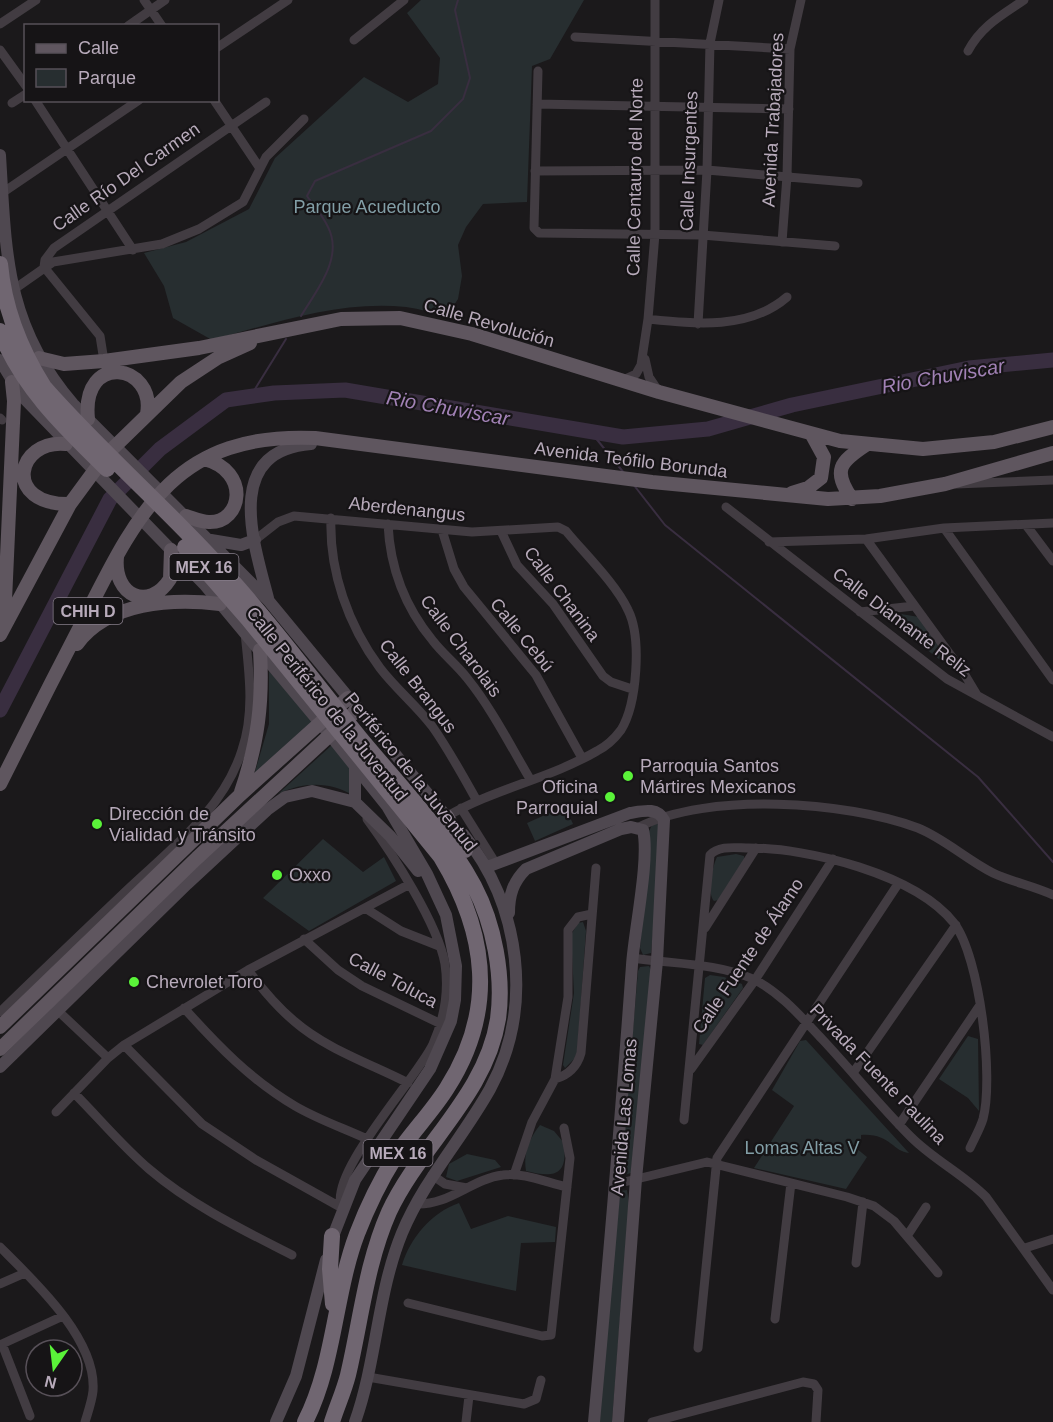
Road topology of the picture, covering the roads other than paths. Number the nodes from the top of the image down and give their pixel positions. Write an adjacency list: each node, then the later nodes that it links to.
1 (36, 0): 12 (street)
2 (144, 0): 11 (street)
3 (165, 0): 11 (street)
4 (288, 0): 19 (street)
5 (404, 0): 16 (street)
6 (655, 0): 17 (street, Calle Centauro del Norte)
7 (719, 0): 18 (street, Calle Insurgentes)
8 (801, 0): 20 (street, Avenida Trabajadores)
9 (1024, 0): 10 (street)
10 (1012, 3): 22 (street)
11 (151, 10): 13 (street); 14 (street)
12 (0, 24)
13 (131, 24)
14 (161, 24)
15 (575, 37): 17 (street)
16 (354, 40)
17 (654, 41): 18 (street); 32 (street, Calle Centauro del Norte)
18 (710, 43): 20 (street); 33 (street, Calle Insurgentes)
19 (219, 46)
20 (790, 49): 34 (street, Avenida Trabajadores)
21 (0, 50): 24 (street)
22 (968, 51)
23 (538, 71): 31 (street)
24 (24, 83)
25 (24, 95): 30 (street)
26 (36, 102): 37 (street)
27 (136, 102): 37 (street)
28 (215, 102): 36 (street)
29 (266, 102): 36 (street, Calle Río Del Carmen)
30 (12, 103)
31 (537, 104): 32 (street); 42 (street)
32 (653, 105): 33 (street); 40 (street, Calle Centauro del Norte)
33 (708, 106): 34 (street); 41 (street, Calle Insurgentes)
34 (789, 108): 43 (street, Avenida Trabajadores)
35 (304, 119): 39 (street)
36 (230, 125): 39 (street); 46 (street, Calle Río Del Carmen)
37 (66, 151): 45 (street); 46 (street)
38 (0, 155): 45 (main road)
39 (260, 167): 51 (street)
40 (654, 169): 41 (street); 42 (street); 47 (street, Calle Centauro del Norte)
41 (707, 170): 43 (street); 48 (street, Calle Insurgentes)
42 (535, 171): 47 (street)
43 (788, 176): 44 (street); 49 (street, Avenida Trabajadores)
44 (858, 183)
45 (3, 193): 54 (main road)
46 (107, 210): 51 (street); 53 (street, Calle Río Del Carmen)
47 (654, 234): 48 (street); 56 (street, Calle Centauro del Norte)
48 (702, 235): 49 (street); 57 (street, Calle Insurgentes)
49 (782, 242): 50 (street)
50 (835, 246)
51 (133, 250): 53 (street)
52 (0, 264): 73 (highway, MEX 16)
53 (44, 267): 54 (street); 63 (street)
54 (12, 290): 61 (main road)
55 (787, 297): 57 (street)
56 (648, 319): 57 (street); 60 (street, Calle Centauro del Norte)
57 (698, 324)
58 (0, 330): 73 (highway, MEX 16)
59 (271, 333): 63 (main road, Calle Revolución); 64 (main road, Calle Revolución); 67 (main road)
60 (644, 354): 64 (street, Calle Centauro del Norte); 66 (street, Calle Centauro del Norte)
61 (39, 358): 63 (main road, Calle Revolución); 69 (main road)
62 (0, 360): 65 (main road)
63 (104, 361)
64 (622, 381): 66 (main road, Calle Revolución)
65 (12, 382): 68 (main road); 104 (main road)
66 (659, 392): 71 (main road, Calle Revolución)
67 (147, 414): 69 (main road); 81 (main road)
68 (42, 419): 73 (highway)
69 (88, 419): 73 (main road, Calle Periférico de la Juventud)
70 (1053, 427): 72 (main road)
71 (812, 435): 72 (main road); 79 (main road)
72 (867, 445): 80 (main road)
73 (86, 446): 81 (main road); 83 (main road, Calle Periférico de la Juventud); 85 (highway, MEX 16); 132 (highway, Periférico de la Juventud / MEX 16)
74 (368, 446): 76 (main road, Avenida Teófilo Borunda); 79 (main road, Avenida Teófilo Borunda); 94 (main road)
75 (1053, 453): 78 (main road, Avenida Teófilo Borunda)
76 (204, 459): 83 (main road); 97 (main road, CHIH D)
77 (1053, 480): 78 (street)
78 (945, 484): 80 (main road, Avenida Teófilo Borunda)
79 (781, 495): 80 (main road, Avenida Teófilo Borunda)
80 (852, 499)
81 (70, 504): 104 (main road)
82 (726, 507): 95 (street, Calle Diamante Reliz)
83 (186, 516): 93 (main road, Calle Periférico de la Juventud)
84 (331, 518): 87 (street, Aberdenangus); 94 (street, Aberdenangus); 119 (street, Calle Brangus)
85 (153, 522): 96 (main road, Calle Periférico de la Juventud); 103 (highway, Calle Periférico de la Juventud / MEX 16)
86 (1053, 523): 88 (street, Calle Diamante Reliz)
87 (388, 524): 90 (street, Aberdenangus); 116 (street, Calle Charolais)
88 (1026, 525): 89 (street, Calle Diamante Reliz); 98 (street)
89 (944, 528): 92 (street, Calle Diamante Reliz); 106 (street)
90 (442, 530): 91 (street, Aberdenangus); 114 (street, Calle Cebú)
91 (502, 533): 108 (street, Calle Chanina); 108 (street, Aberdenangus)
92 (866, 539): 95 (street, Calle Diamante Reliz); 101 (street)
93 (211, 540): 94 (main road); 99 (main road, Calle Periférico de la Juventud)
94 (255, 540): 99 (main road)
95 (769, 542): 102 (street, Calle Diamante Reliz)
96 (171, 550): 97 (main road); 100 (main road, Calle Periférico de la Juventud)
97 (117, 554): 107 (main road, CHIH D)
98 (1053, 561)
99 (268, 600): 110 (main road, Calle Periférico de la Juventud)
100 (220, 604): 103 (main road, Calle Periférico de la Juventud); 107 (main road)
101 (914, 606): 102 (street); 109 (street)
102 (860, 612): 109 (street, Calle Diamante Reliz)
103 (247, 626): 105 (main road, Calle Periférico de la Juventud); 132 (highway, Periférico de la Juventud / MEX 16); 153 (street)
104 (2, 631)
105 (260, 650): 112 (main road, Calle Periférico de la Juventud); 118 (main road)
106 (1053, 680)
107 (52, 681): 117 (main road, CHIH D)
108 (632, 689): 114 (street)
109 (977, 695): 113 (street, Calle Diamante Reliz)
110 (348, 698): 111 (main road, Calle Periférico de la Juventud); 112 (main road)
111 (358, 709): 112 (main road); 124 (main road, Calle Periférico de la Juventud)
112 (325, 729): 115 (main road, Calle Periférico de la Juventud); 118 (main road); 139 (main road)
113 (1053, 737)
114 (582, 758): 116 (street)
115 (355, 768): 120 (main road); 121 (main road, Calle Periférico de la Juventud)
116 (530, 779): 119 (street)
117 (0, 784)
118 (240, 795): 156 (main road)
119 (477, 801): 122 (street)
120 (355, 802): 131 (street); 134 (main road); 139 (main road)
121 (387, 807): 134 (main road, Calle Periférico de la Juventud); 148 (highway)
122 (462, 808): 124 (street); 128 (street)
123 (662, 815): 125 (street); 128 (main road); 133 (street); 145 (main road, Avenida Las Lomas)
124 (446, 817): 128 (main road, Calle Periférico de la Juventud); 144 (highway)
125 (639, 827): 137 (main road); 143 (main road, Avenida Las Lomas)
126 (756, 848): 127 (street); 140 (street); 140 (street)
127 (833, 860): 130 (street); 149 (street, Calle Fuente de Álamo)
128 (492, 866): 137 (main road, Calle Periférico de la Juventud)
129 (596, 868): 136 (street)
130 (898, 884): 138 (street); 155 (street)
131 (408, 885): 135 (street); 142 (street)
132 (468, 890): 144 (highway, Periférico de la Juventud / MEX 16); 148 (highway, Periférico de la Juventud / MEX 16)
133 (1053, 895)
134 (438, 896): 183 (main road, Calle Periférico de la Juventud)
135 (365, 908): 141 (street); 142 (street)
136 (592, 914): 163 (street); 163 (street)
137 (509, 924): 173 (main road, Calle Periférico de la Juventud)
138 (956, 926): 150 (street); 162 (street)
139 (134, 928): 151 (main road)
140 (704, 930): 146 (street)
141 (304, 939): 147 (street); 154 (street, Calle Toluca)
142 (439, 946): 154 (street)
143 (633, 958): 145 (street, Privada Fuente Paulina); 177 (main road, Avenida Las Lomas)
144 (497, 960): 208 (highway, Periférico de la Juventud / MEX 16)
145 (657, 961): 146 (street, Privada Fuente Paulina); 175 (main road, Avenida Las Lomas)
146 (701, 967): 149 (street, Privada Fuente Paulina); 161 (street)
147 (248, 970): 152 (street); 164 (street)
148 (480, 970): 198 (highway, Periférico de la Juventud / MEX 16)
149 (755, 980): 155 (street, Privada Fuente Paulina); 161 (street, Calle Fuente de Álamo)
150 (980, 1005): 168 (street); 171 (street)
151 (53, 1006): 158 (main road); 159 (street); 160 (main road)
152 (184, 1008): 157 (street); 170 (street)
153 (0, 1012)
154 (441, 1023): 164 (street)
155 (807, 1023): 162 (street, Privada Fuente Paulina); 172 (street)
156 (0, 1027)
157 (124, 1045): 159 (street); 183 (street)
158 (0, 1049)
159 (108, 1058): 165 (street)
160 (0, 1067)
161 (690, 1070): 167 (street)
162 (853, 1073): 168 (street, Privada Fuente Paulina)
163 (555, 1079): 174 (street)
164 (408, 1083): 170 (street)
165 (74, 1093): 166 (street); 189 (street)
166 (56, 1112)
167 (684, 1120)
168 (899, 1125): 188 (street, Privada Fuente Paulina)
169 (564, 1128): 178 (street)
170 (367, 1139): 183 (street)
171 (970, 1148)
172 (716, 1163): 175 (street); 176 (street); 200 (street)
173 (432, 1175): 179 (street); 181 (main road, Calle Periférico de la Juventud)
174 (514, 1175): 178 (street); 179 (street)
175 (636, 1179): 177 (street); 212 (main road, Avenida Las Lomas)
176 (791, 1183): 180 (street); 197 (street)
177 (616, 1184): 211 (main road, Avenida Las Lomas)
178 (567, 1187): 195 (street)
179 (467, 1188): 181 (street)
180 (863, 1202): 185 (street); 190 (street)
181 (415, 1204): 201 (main road, Calle Periférico de la Juventud)
182 (926, 1207): 185 (street)
183 (342, 1208): 184 (main road, Calle Periférico de la Juventud)
184 (332, 1236): 198 (highway); 206 (main road, Calle Periférico de la Juventud)
185 (908, 1236): 192 (street)
186 (1053, 1239): 188 (street)
187 (0, 1247): 191 (street)
188 (1025, 1248): 194 (street, Privada Fuente Paulina)
189 (292, 1255)
190 (856, 1263)
191 (25, 1273): 193 (street); 196 (street)
192 (938, 1273)
193 (0, 1284)
194 (1053, 1290)
195 (408, 1303)
196 (63, 1316): 199 (street); 205 (street)
197 (775, 1319)
198 (335, 1320): 207 (highway, Periférico de la Juventud / MEX 16)
199 (1, 1345): 204 (street)
200 (698, 1348)
201 (368, 1377): 203 (street); 209 (main road, Calle Periférico de la Juventud)
202 (541, 1380): 203 (street)
203 (469, 1396): 210 (street)
204 (30, 1416)
205 (85, 1422)
206 (276, 1422)
207 (305, 1422)
208 (332, 1422)
209 (355, 1422)
210 (466, 1422)
211 (594, 1422)
212 (618, 1422)
213 (652, 1422): 214 (street)
214 (816, 1422)

